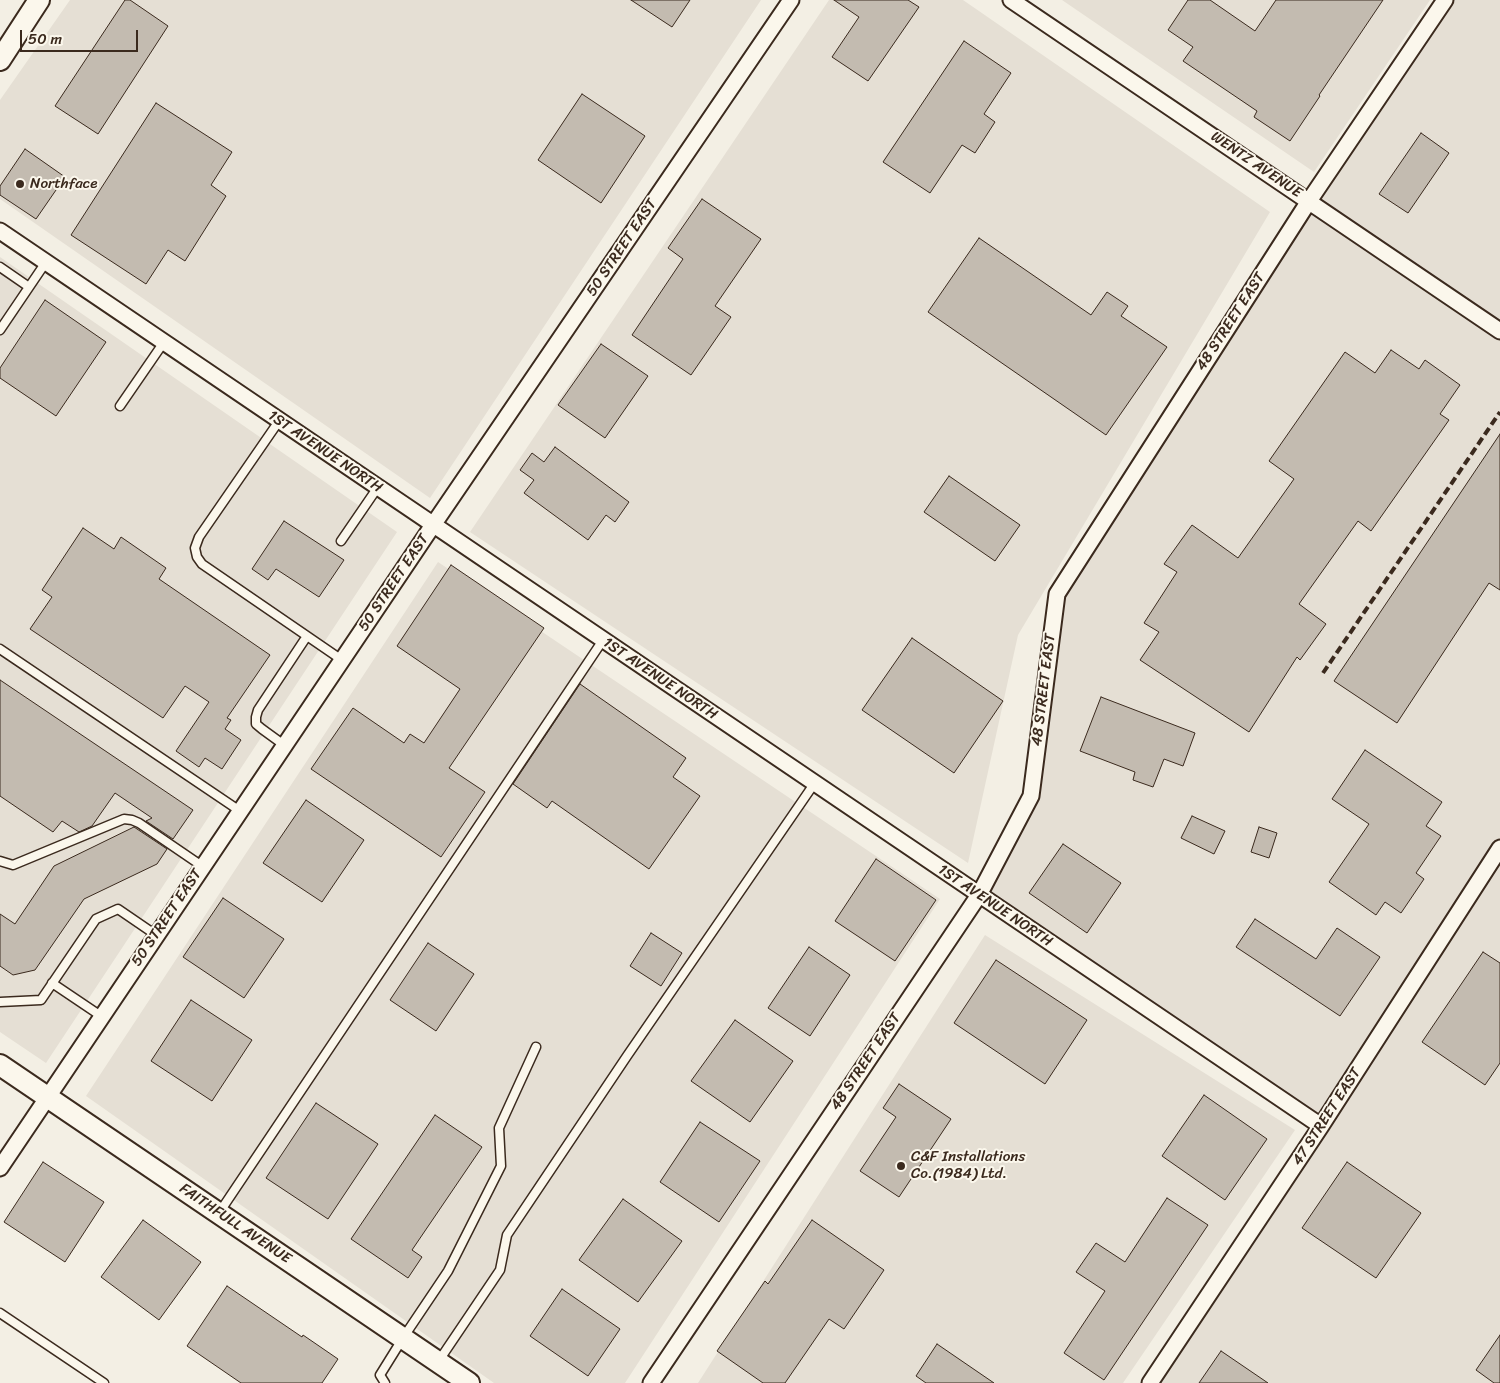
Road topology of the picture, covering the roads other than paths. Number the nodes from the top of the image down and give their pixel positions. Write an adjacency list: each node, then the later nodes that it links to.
1 (39, 0): 5 (street)
2 (791, 0): 17 (street, 50 STREET EAST)
3 (1011, 0): 6 (street, WENTZ AVENUE)
4 (1445, 0): 6 (street, 48 STREET EAST)
5 (0, 60)
6 (1309, 201): 12 (street, WENTZ AVENUE); 29 (street, 48 STREET EAST)
7 (0, 231): 8 (street, 1ST AVENUE NORTH)
8 (46, 262): 10 (lane); 13 (street, 1ST AVENUE NORTH)
9 (0, 267): 10 (lane)
10 (29, 287): 11 (lane)
11 (0, 330)
12 (1500, 331)
13 (164, 342): 14 (lane); 15 (street, 1ST AVENUE NORTH)
14 (120, 406)
15 (279, 421): 16 (street, 1ST AVENUE NORTH); 19 (lane)
16 (378, 488): 17 (street, 1ST AVENUE NORTH); 18 (lane)
17 (433, 525): 20 (street, 1ST AVENUE NORTH); 22 (street, 50 STREET EAST)
18 (341, 541)
19 (307, 636): 22 (lane); 23 (lane)
20 (603, 640): 24 (street, 1ST AVENUE NORTH); 39 (lane)
21 (0, 649): 25 (lane)
22 (342, 660): 23 (street, 50 STREET EAST)
23 (284, 745): 25 (street, 50 STREET EAST)
24 (814, 784): 29 (street, 1ST AVENUE NORTH); 42 (lane)
25 (240, 811): 28 (street, 50 STREET EAST)
26 (1500, 848): 37 (street, 47 STREET EAST)
27 (0, 861): 28 (lane)
28 (202, 866): 30 (street, 50 STREET EAST)
29 (979, 895): 37 (street, 1ST AVENUE NORTH); 46 (street, 48 STREET EAST)
30 (156, 935): 31 (lane); 33 (street, 50 STREET EAST)
31 (52, 984): 32 (lane); 33 (lane)
32 (0, 1002)
33 (101, 1016): 36 (street, 50 STREET EAST)
34 (536, 1047): 41 (lane)
35 (0, 1065): 36 (street, FAITHFULL AVENUE)
36 (47, 1096): 38 (street, 50 STREET EAST); 39 (street, FAITHFULL AVENUE)
37 (1321, 1126): 47 (street, 47 STREET EAST)
38 (0, 1168)
39 (219, 1213): 41 (street, FAITHFULL AVENUE)
40 (0, 1313): 43 (lane)
41 (402, 1338): 42 (street, FAITHFULL AVENUE); 44 (lane)
42 (438, 1362): 45 (street, FAITHFULL AVENUE)
43 (104, 1383)
44 (385, 1383)
45 (469, 1383)
46 (651, 1383)
47 (1150, 1383)

